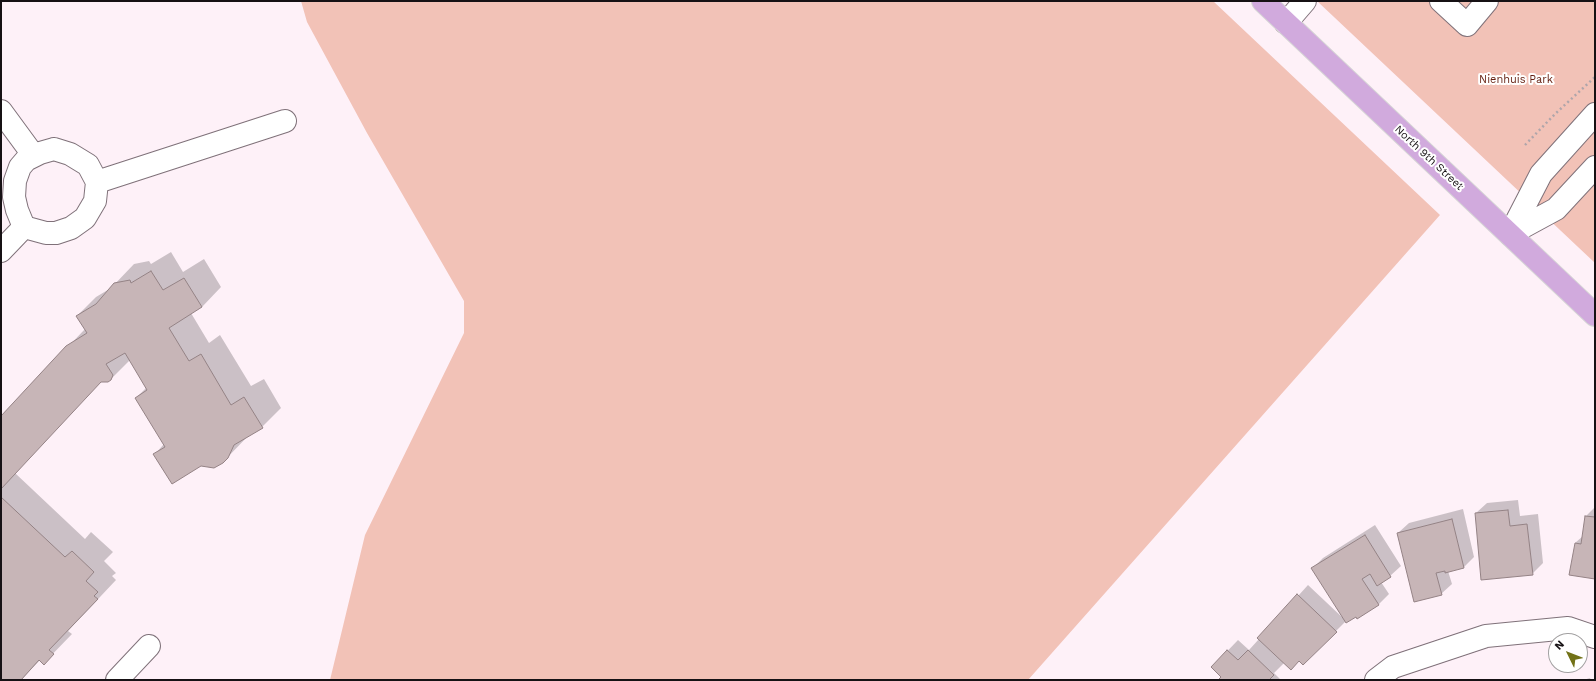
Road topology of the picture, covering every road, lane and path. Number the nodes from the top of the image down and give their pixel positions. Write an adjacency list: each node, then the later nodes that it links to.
1 (1263, 1): 5 (main road, North 9th Street)
2 (1305, 1): 5 (street)
3 (1441, 1): 4 (street)
4 (1487, 1)
5 (1286, 23): 15 (main road, North 9th Street)
6 (1595, 77): 10 (path)
7 (1, 111): 11 (street)
8 (1595, 114): 15 (street)
9 (285, 122): 13 (street)
10 (1525, 145)
11 (34, 156): 13 (street); 14 (street)
12 (1595, 166): 15 (street)
13 (97, 182): 14 (street)
14 (24, 227): 16 (street)
15 (1510, 234): 17 (main road, North 9th Street)
16 (1, 251)
17 (1595, 315)
18 (1595, 636): 21 (street)
19 (149, 646): 20 (street)
20 (117, 680)
21 (1376, 680)

